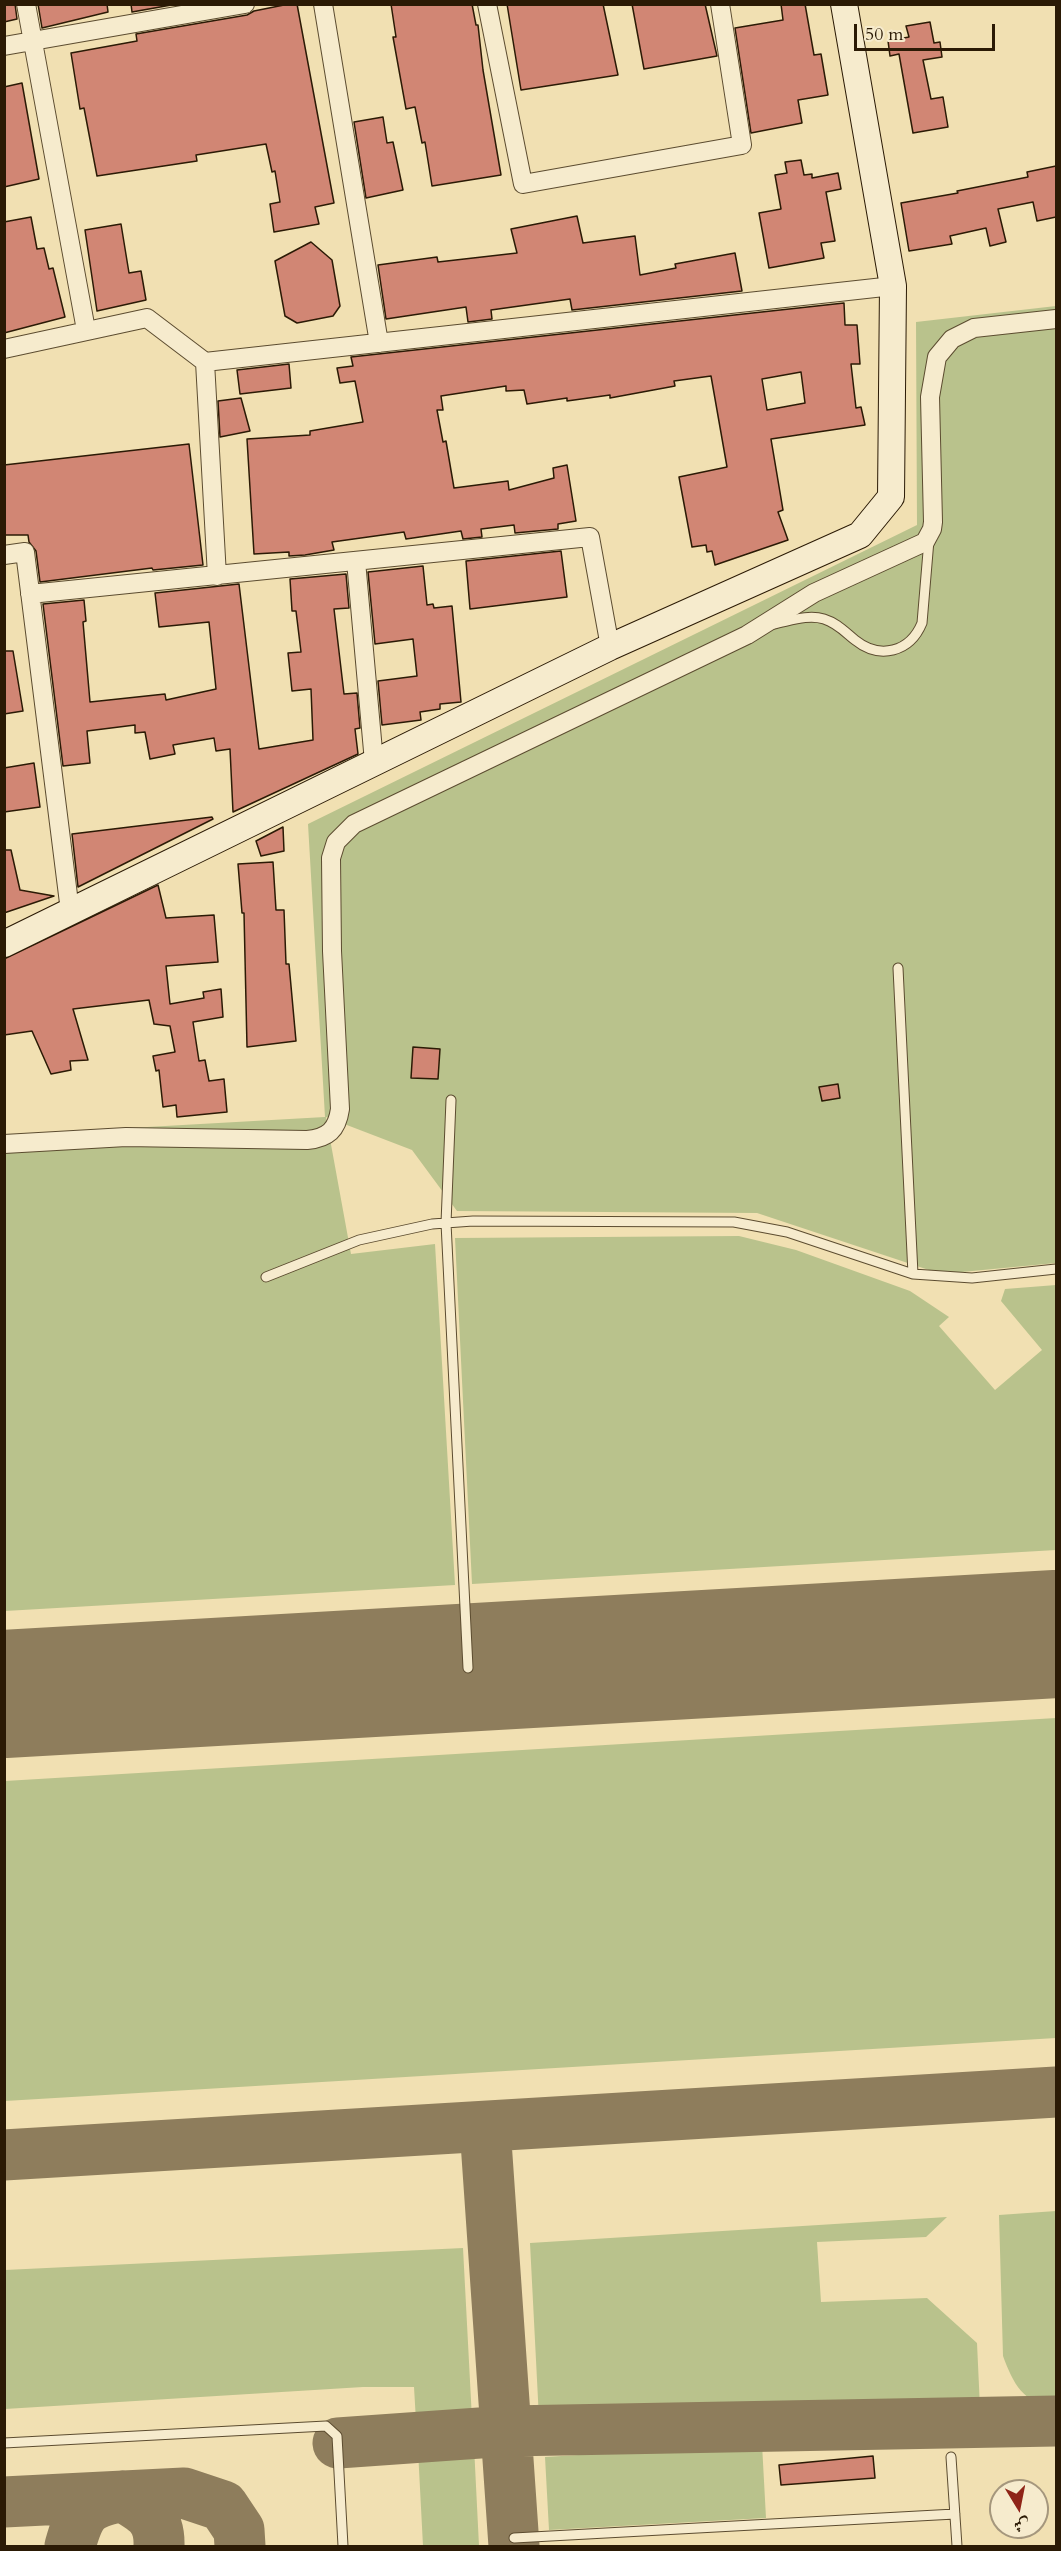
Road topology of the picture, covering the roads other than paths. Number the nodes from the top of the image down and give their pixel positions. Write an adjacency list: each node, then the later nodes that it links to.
1 (26, 4): 7 (street)
2 (245, 4): 7 (street)
3 (323, 4): 12 (street)
4 (487, 4): 5 (street)
5 (720, 4)
6 (844, 4): 9 (street)
7 (31, 41): 8 (street); 11 (street)
8 (4, 46)
9 (893, 286): 12 (street); 21 (street)
10 (1056, 319): 15 (street)
11 (86, 330): 13 (street); 14 (street)
12 (379, 343): 14 (street)
13 (4, 349)
14 (205, 362): 18 (street)
15 (930, 536): 20 (street); 20 (lane)
16 (4, 555): 19 (street)
17 (356, 561): 18 (street); 21 (street); 22 (street)
18 (217, 576): 19 (street)
19 (30, 594): 23 (street)
20 (760, 627): 27 (street)
21 (610, 647): 22 (street)
22 (374, 762): 23 (street)
23 (70, 911): 24 (street)
24 (4, 944)
25 (898, 968): 30 (lane)
26 (451, 1100): 28 (lane)
27 (4, 1144)
28 (446, 1223): 30 (lane); 31 (lane); 32 (lane)
29 (1056, 1269): 30 (lane)
30 (913, 1274)
31 (266, 1277)
32 (468, 1668)
33 (4, 2443): 37 (lane)
34 (951, 2457): 35 (lane)
35 (955, 2514): 36 (lane); 38 (lane)
36 (514, 2538)
37 (343, 2547)
38 (957, 2547)

